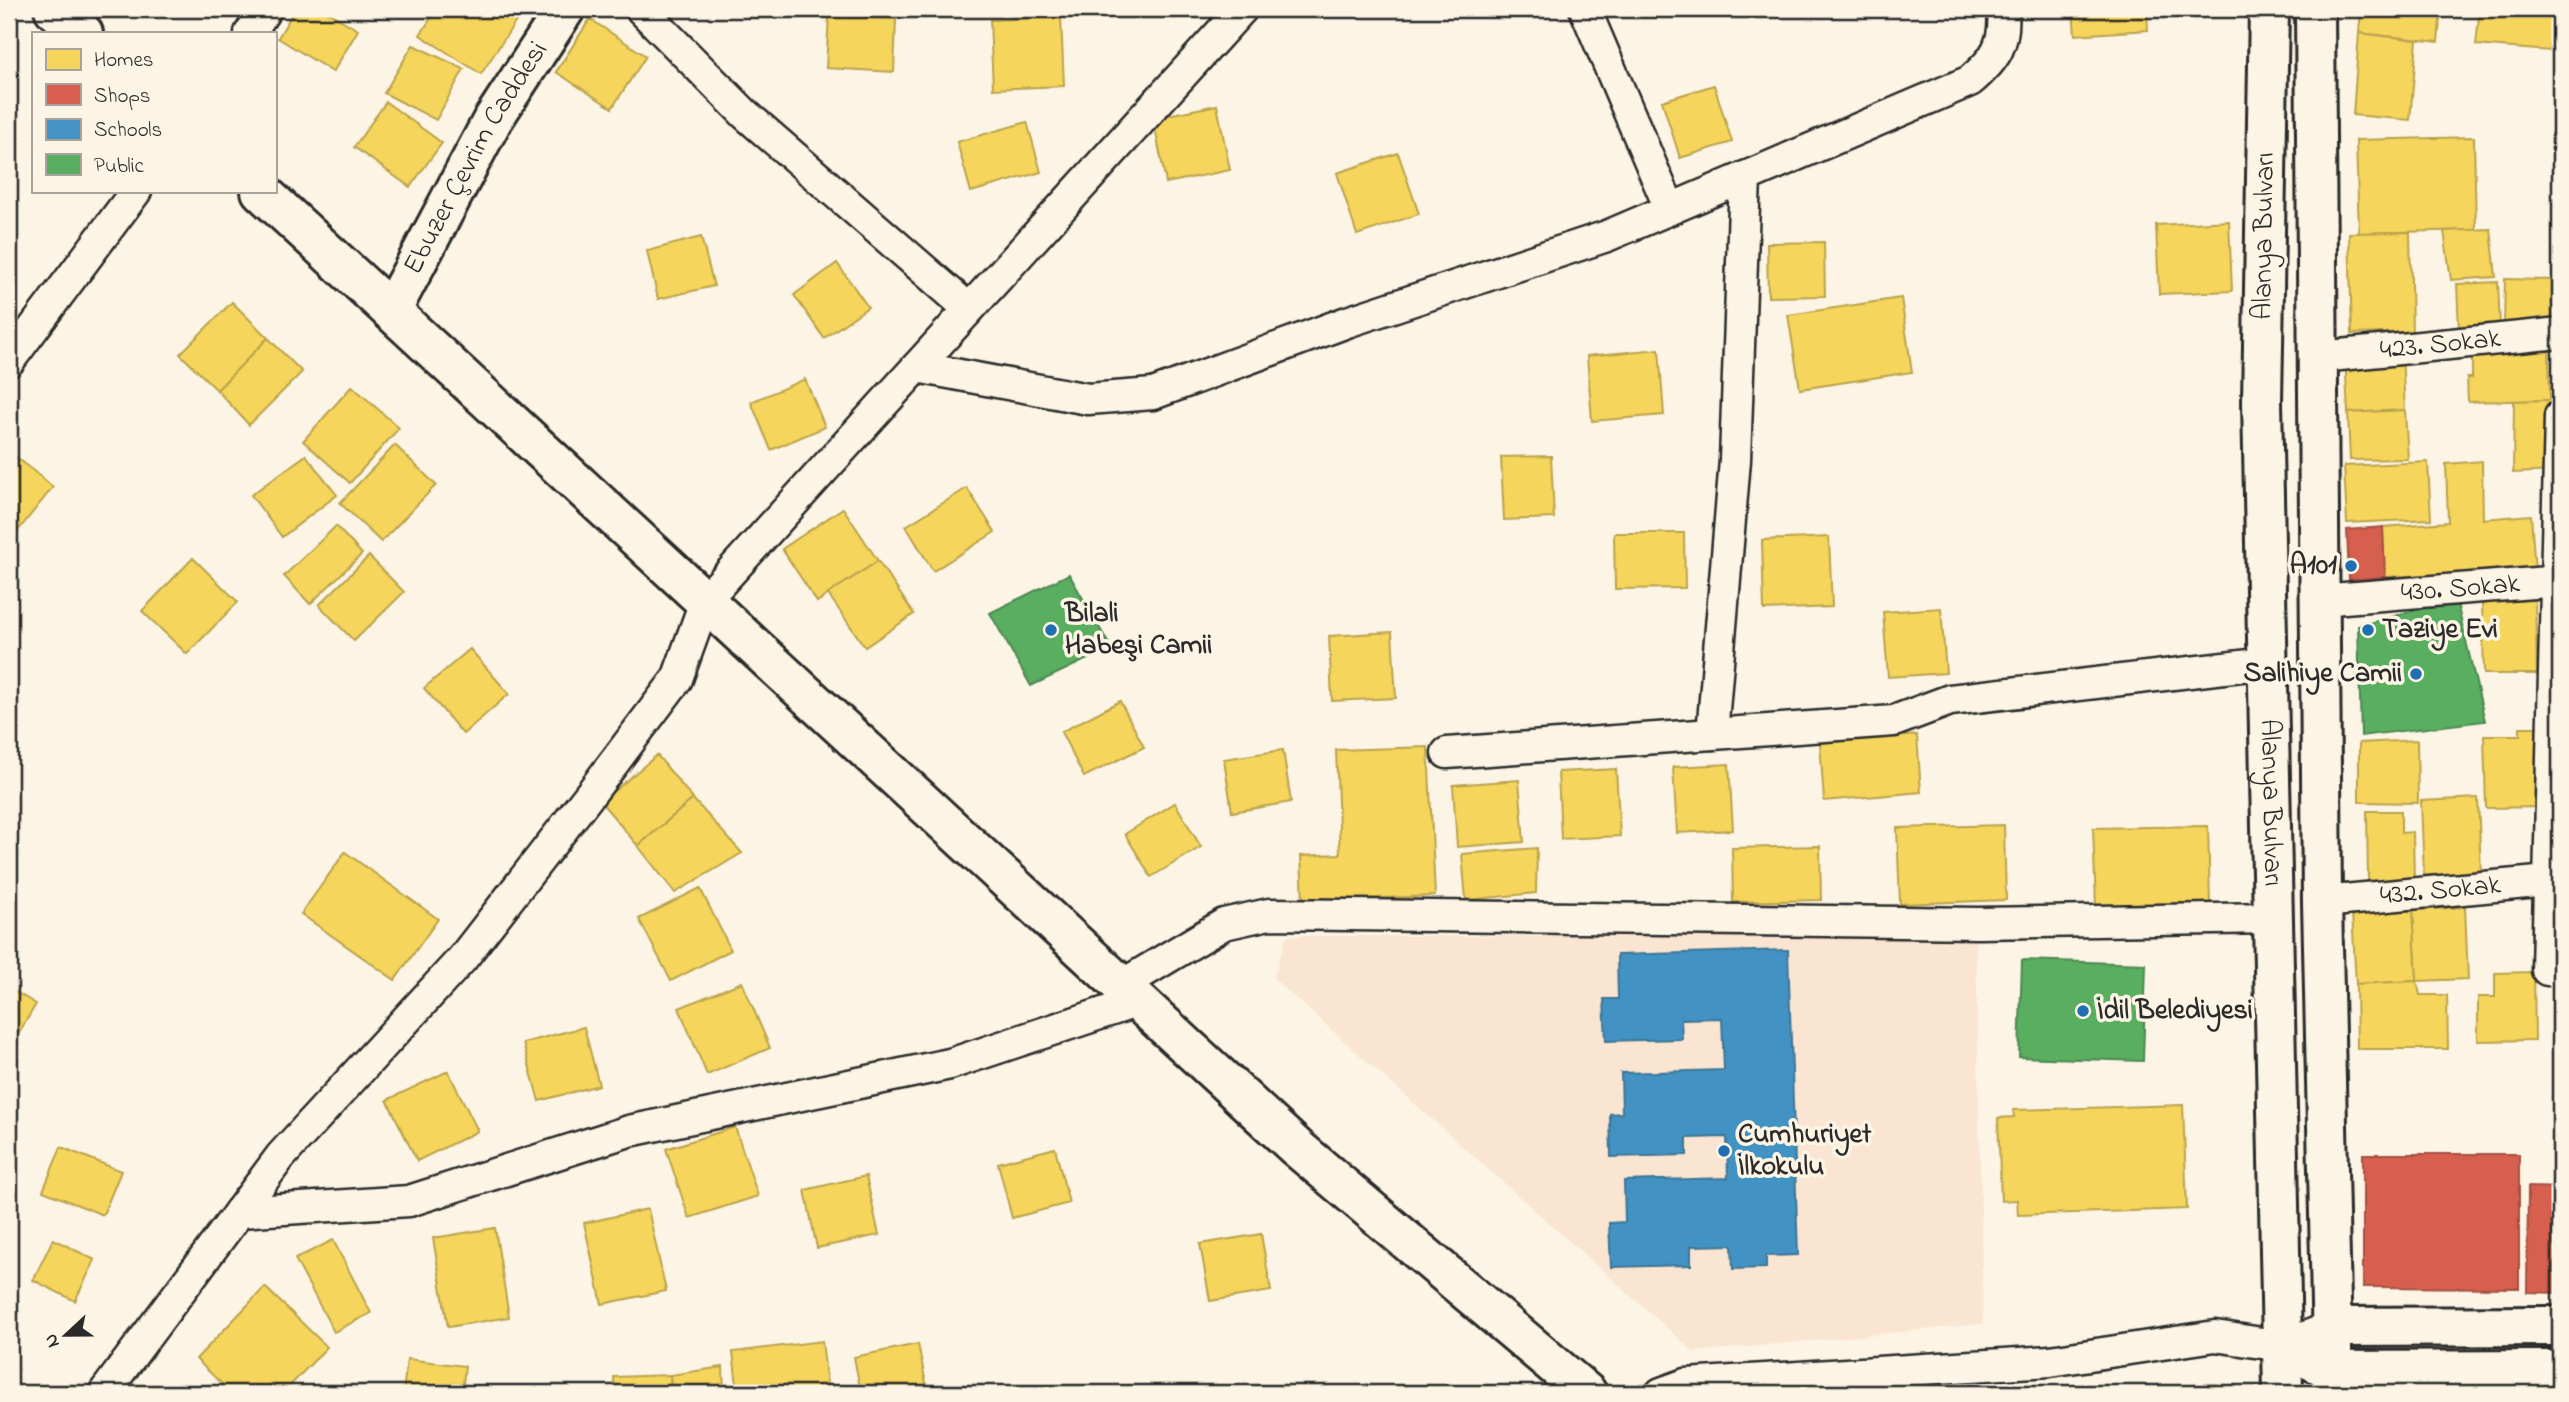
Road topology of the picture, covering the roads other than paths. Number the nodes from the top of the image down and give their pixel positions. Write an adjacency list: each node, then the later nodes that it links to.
1 (54, 9): 10 (main road)
2 (266, 9): 11 (street)
3 (565, 9): 17 (main road, Ebuzer Çevrim Caddesi)
4 (641, 9): 16 (street)
5 (1242, 9): 16 (street)
6 (1585, 9): 15 (street)
7 (2003, 9): 12 (street)
8 (2269, 9): 26 (main road, Alanya Bulvarı)
9 (2315, 9): 19 (main road, Alanya Bulvarı)
10 (81, 32)
11 (251, 32)
12 (1745, 177): 15 (street); 27 (street)
13 (135, 192): 20 (street)
14 (262, 192): 17 (main road)
15 (1670, 209): 21 (street)
16 (969, 309): 21 (street)
17 (391, 311): 24 (main road)
18 (2560, 333): 19 (street, 423. Sokak)
19 (2319, 357): 25 (main road, Alanya Bulvarı)
20 (9, 360)
21 (917, 366): 24 (street)
22 (2560, 416): 23 (street)
23 (2558, 581): 25 (street, 430. Sokak); 29 (street)
24 (706, 599): 33 (main road); 34 (street)
25 (2319, 600): 30 (main road, Alanya Bulvarı)
26 (2267, 663): 27 (street); 31 (main road, Alanya Bulvarı)
27 (1712, 734): 28 (street)
28 (1447, 753)
29 (2555, 881): 30 (street, 432. Sokak); 32 (street)
30 (2322, 902): 36 (main road, Alanya Bulvarı)
31 (2273, 918): 33 (street); 37 (main road, Alanya Bulvarı)
32 (2547, 970)
33 (1131, 993): 34 (street); 41 (main road)
34 (239, 1212): 40 (street)
35 (2560, 1326): 36 (main road)
36 (2331, 1327): 37 (street); 39 (main road, Alanya Bulvarı)
37 (2282, 1346): 39 (main road); 42 (street); 43 (main road, Alanya Bulvarı)
38 (2560, 1370): 39 (main road)
39 (2333, 1382)
40 (104, 1393)
41 (1587, 1393)
42 (1661, 1393)
43 (2283, 1393)

